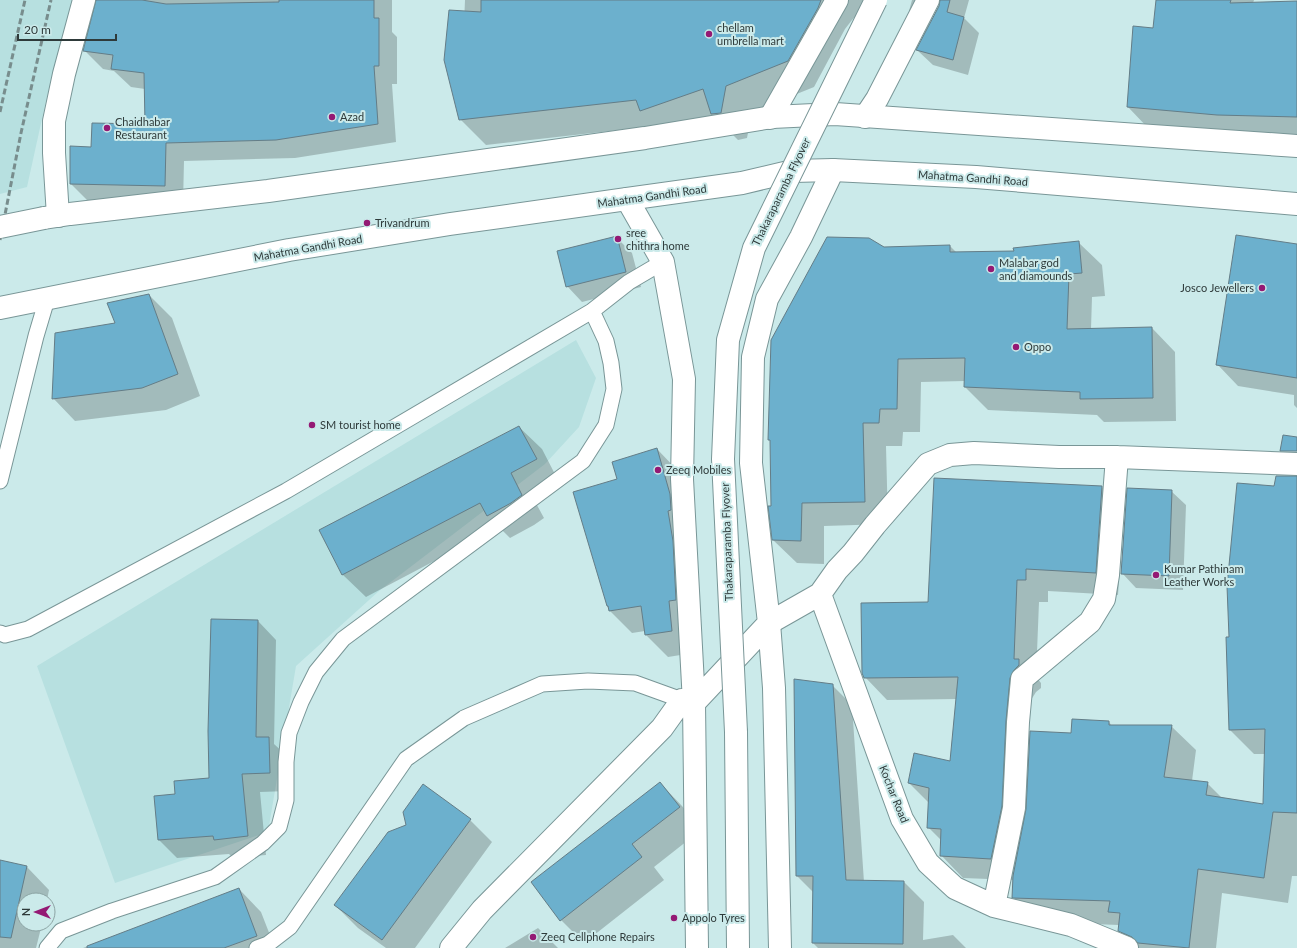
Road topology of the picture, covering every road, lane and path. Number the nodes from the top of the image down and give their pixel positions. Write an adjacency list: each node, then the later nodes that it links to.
1 (84, 0): 11 (street)
2 (836, 0): 6 (street)
3 (876, 0): 29 (street, Thakaraparamba Flyover, bridge)
4 (928, 0): 5 (street)
5 (865, 117): 6 (street); 7 (street)
6 (770, 118): 11 (street)
7 (1297, 146)
8 (833, 170): 9 (street, Mahatma Gandhi Road); 10 (street, Mahatma Gandhi Road); 21 (street)
9 (626, 198): 13 (street); 14 (street, Mahatma Gandhi Road)
10 (1297, 204)
11 (51, 217): 12 (street, bridge)
12 (0, 227)
13 (663, 262): 16 (lane); 23 (street)
14 (47, 299): 15 (street, Mahatma Gandhi Road); 19 (lane)
15 (6, 307)
16 (592, 311): 22 (lane); 25 (lane)
17 (1117, 457): 18 (street); 20 (street); 24 (street)
18 (1297, 464)
19 (0, 481)
20 (820, 594): 21 (street); 24 (street, Kochar Road)
21 (769, 623): 23 (street); 30 (street)
22 (0, 633)
23 (688, 702): 26 (lane); 27 (street); 28 (street)
24 (994, 906): 31 (street, Kochar Road)
25 (47, 948)
26 (257, 948)
27 (452, 948)
28 (697, 948)
29 (738, 948)
30 (780, 948)
31 (1127, 948)

